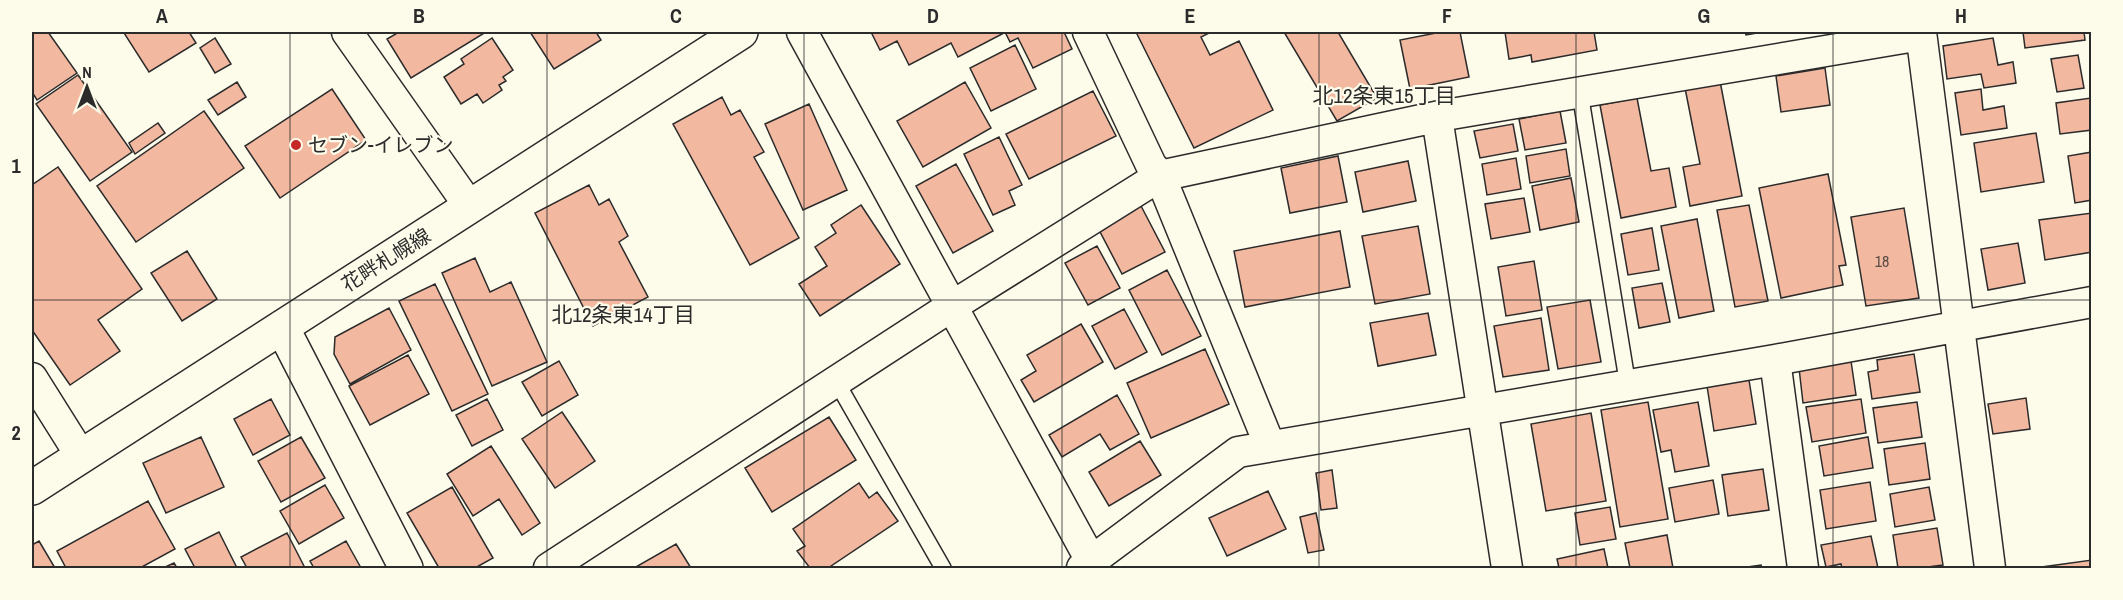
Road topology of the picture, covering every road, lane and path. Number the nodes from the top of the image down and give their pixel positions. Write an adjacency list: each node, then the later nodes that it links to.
1 (347, 32): 9 (street)
2 (741, 32): 9 (main road, 花畔札幌線)
3 (802, 32): 11 (street)
4 (1088, 32): 8 (street)
5 (1921, 33): 6 (street); 13 (street)
6 (1580, 93): 7 (street); 17 (lane)
7 (1437, 117): 8 (street); 18 (street)
8 (1160, 176): 11 (street); 19 (street)
9 (470, 207): 12 (main road, 花畔札幌線)
10 (2091, 302): 13 (street)
11 (952, 306): 16 (street); 22 (street)
12 (282, 327): 20 (main road, 花畔札幌線); 23 (main road)
13 (1959, 327): 14 (street); 28 (street)
14 (1775, 360): 17 (street); 27 (street)
15 (32, 378): 20 (street)
16 (836, 381): 24 (street); 25 (lane)
17 (1628, 386): 18 (street)
18 (1484, 411): 19 (street); 26 (street)
19 (1270, 446): 22 (street)
20 (81, 456): 21 (main road, 花畔札幌線)
21 (32, 488)
22 (1090, 566)
23 (406, 568)
24 (549, 568)
25 (943, 568)
26 (1507, 568)
27 (1803, 568)
28 (1990, 568)

